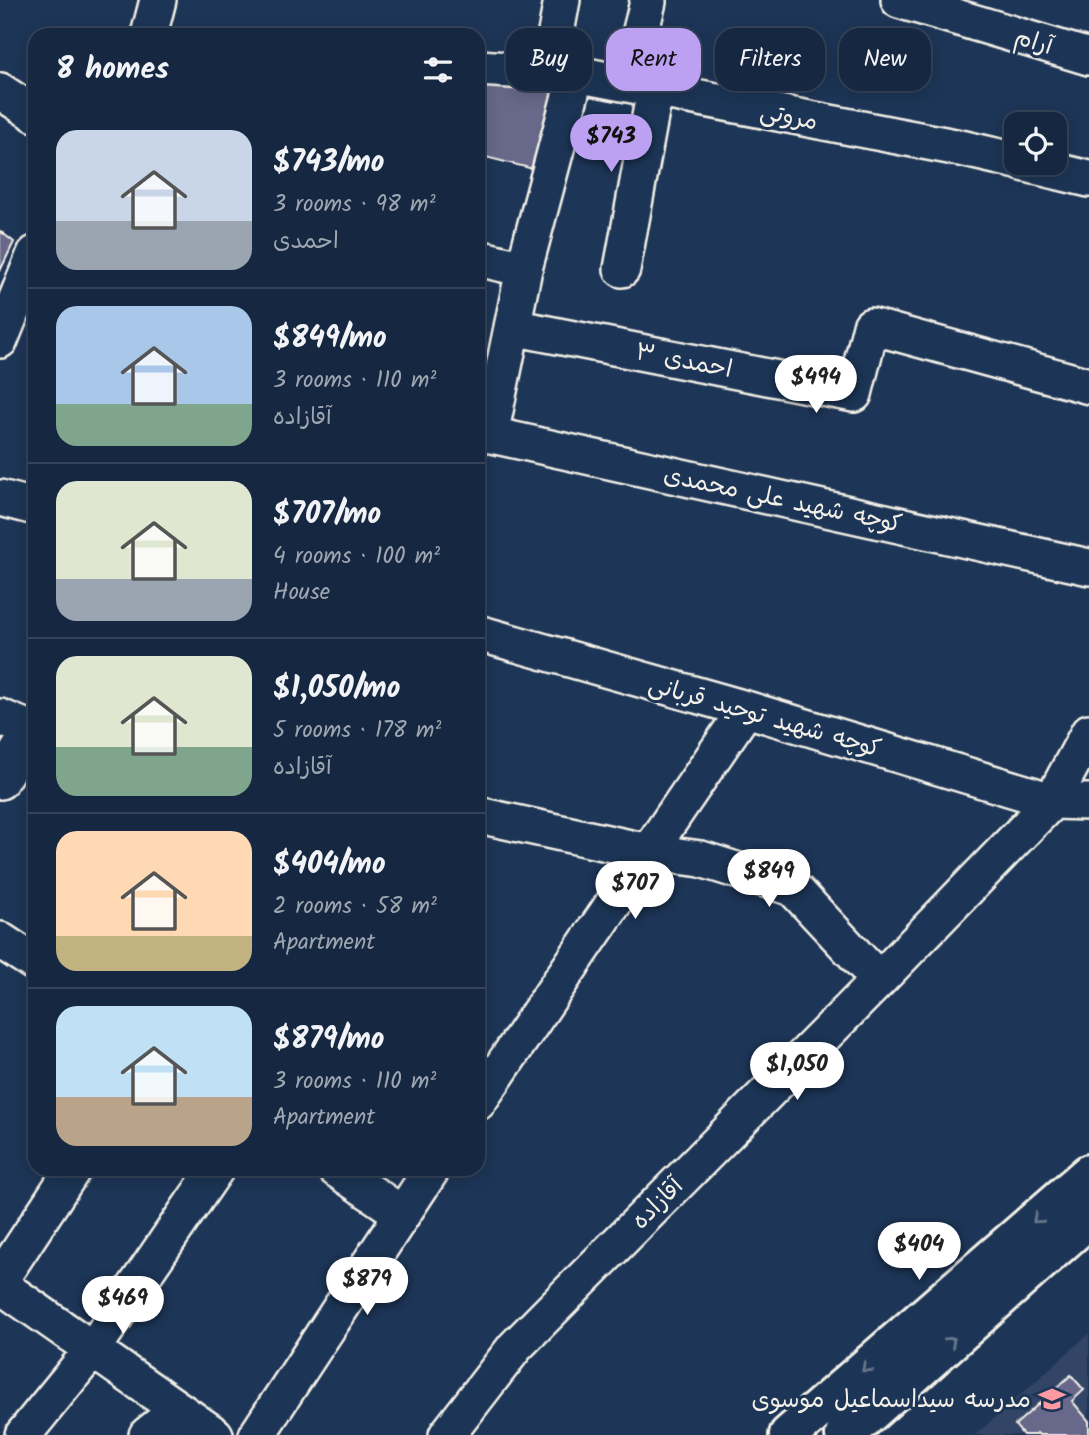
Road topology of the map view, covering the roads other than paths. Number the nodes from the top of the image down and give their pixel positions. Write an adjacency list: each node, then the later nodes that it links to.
1 (562, 0): 4 (street)
2 (898, 0): 6 (street, آرام)
3 (648, 2): 5 (street)
4 (562, 28)
5 (646, 28)
6 (1089, 57)
7 (485, 68): 8 (street, مروتی)
8 (506, 70)
9 (0, 91): 13 (street)
10 (559, 91): 18 (street)
11 (642, 91): 19 (street)
12 (663, 91): 14 (street, مروتی)
13 (28, 109)
14 (1004, 158)
15 (1067, 174): 16 (street)
16 (1089, 179)
17 (485, 260): 18 (street)
18 (524, 269): 22 (street)
19 (622, 269)
20 (28, 280): 21 (street)
21 (15, 327)
22 (512, 327): 23 (street, احمدی ۳); 24 (street)
23 (1089, 386)
24 (485, 429)
25 (485, 433): 28 (street, کوچه شهید علی محمدی)
26 (0, 498): 27 (street)
27 (28, 506)
28 (1089, 567)
29 (485, 635): 30 (street, کوچه شهید توحید قربانی)
30 (747, 709): 34 (street, کوچه شهید توحید قربانی); 37 (street)
31 (22, 726): 33 (street)
32 (1089, 732): 34 (street, آقازاده)
33 (0, 782)
34 (1052, 801): 35 (street, کوچه شهید توحید قربانی); 40 (street, آقازاده)
35 (1089, 802)
36 (485, 817): 37 (street)
37 (649, 852): 40 (street); 41 (street)
38 (0, 940): 39 (street)
39 (28, 958)
40 (879, 980): 56 (street, آقازاده)
41 (485, 1092)
42 (1089, 1174): 57 (main road, one-way to 57)
43 (68, 1176): 49 (street)
44 (211, 1176): 50 (street)
45 (346, 1176): 47 (street)
46 (427, 1176): 47 (street)
47 (402, 1214): 55 (street)
48 (1089, 1218): 58 (main road, one-way to 48)
49 (0, 1282): 50 (street)
50 (93, 1349): 51 (street); 52 (street)
51 (178, 1410): 53 (street); 54 (street)
52 (23, 1435)
53 (147, 1435)
54 (215, 1435)
55 (257, 1435)
56 (447, 1435)
57 (789, 1435)
58 (845, 1435)

